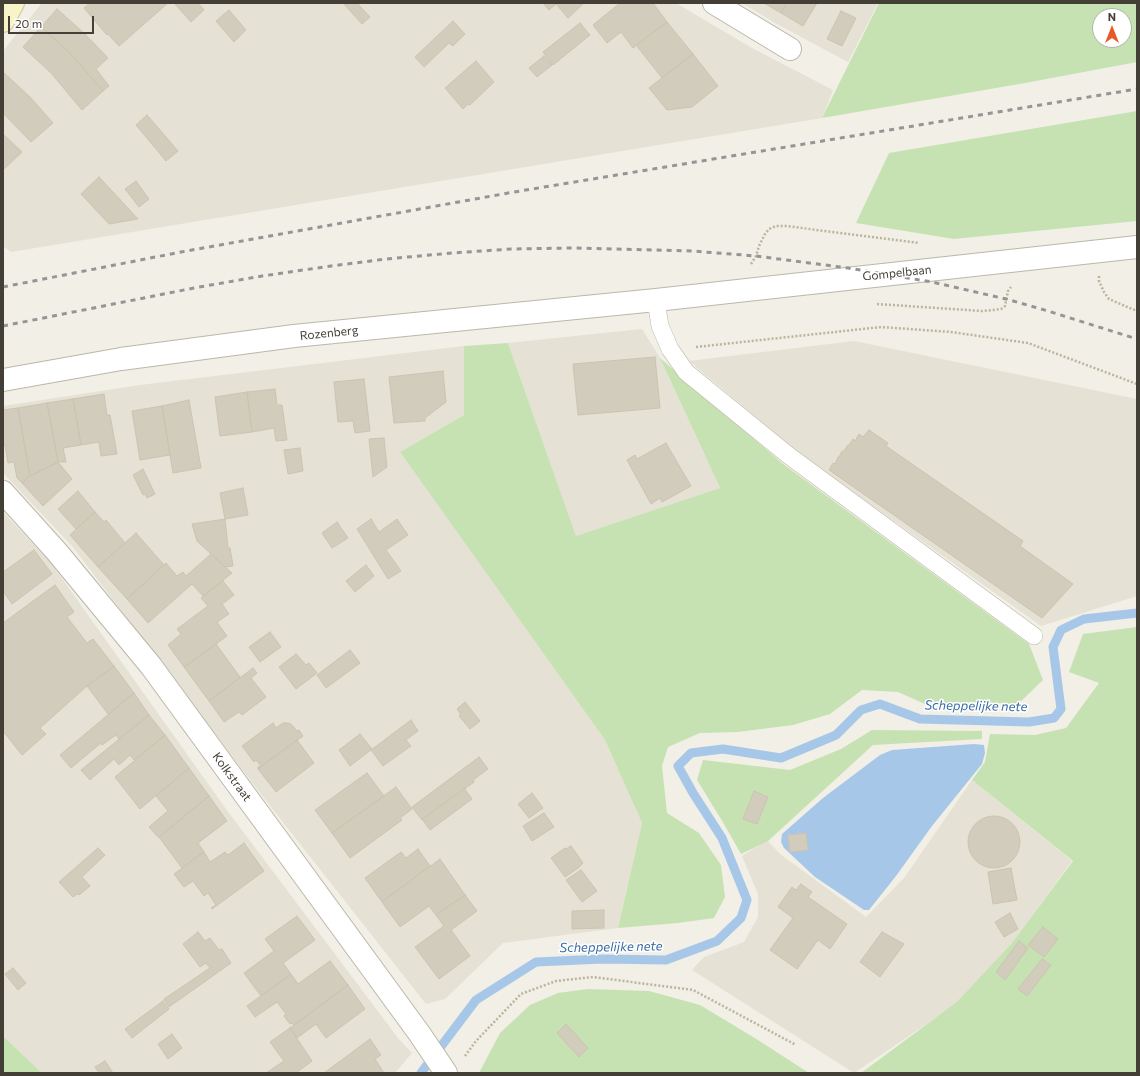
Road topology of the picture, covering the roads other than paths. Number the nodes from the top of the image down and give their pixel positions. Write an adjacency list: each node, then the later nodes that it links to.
1 (13, 3): 3 (main road)
2 (714, 3): 4 (street)
3 (3, 20)
4 (790, 49)
5 (1137, 247): 6 (street, Gompelbaan)
6 (656, 300): 7 (street, Rozenberg); 9 (lane)
7 (3, 380)
8 (3, 492): 10 (street, Kolkstraat)
9 (1034, 636)
10 (450, 1066)

